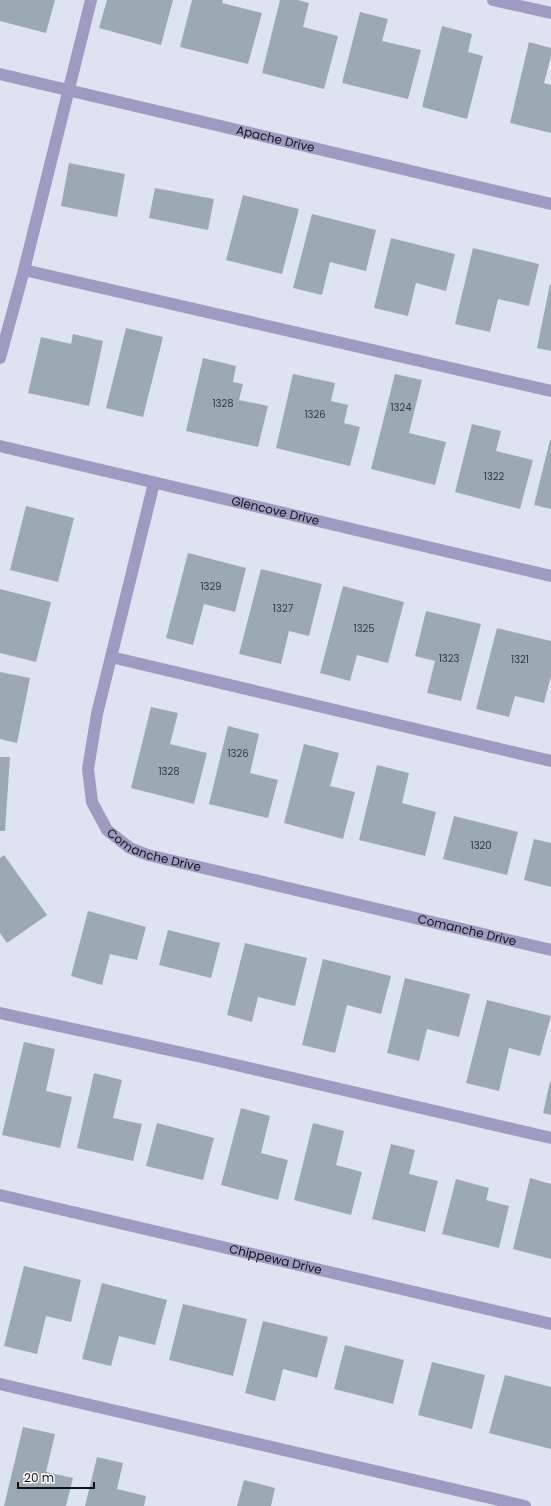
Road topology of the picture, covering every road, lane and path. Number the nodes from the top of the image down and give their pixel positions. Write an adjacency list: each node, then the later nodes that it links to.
1 (90, 0): 5 (street)
2 (493, 0): 3 (street)
3 (551, 13)
4 (0, 74): 5 (street, Apache Drive)
5 (68, 90): 6 (street, Apache Drive); 7 (street)
6 (551, 204)
7 (24, 270): 8 (street); 9 (street)
8 (0, 358)
9 (551, 391)
10 (0, 446): 11 (street, Glencove Drive)
11 (154, 483): 12 (street, Glencove Drive); 13 (street, Comanche Drive)
12 (551, 576)
13 (111, 657): 14 (street); 15 (street, Comanche Drive)
14 (551, 761)
15 (551, 950)
16 (0, 1014): 17 (street)
17 (551, 1138)
18 (0, 1195): 19 (street, Chippewa Drive)
19 (551, 1324)
20 (0, 1384): 21 (street)
21 (525, 1506)

